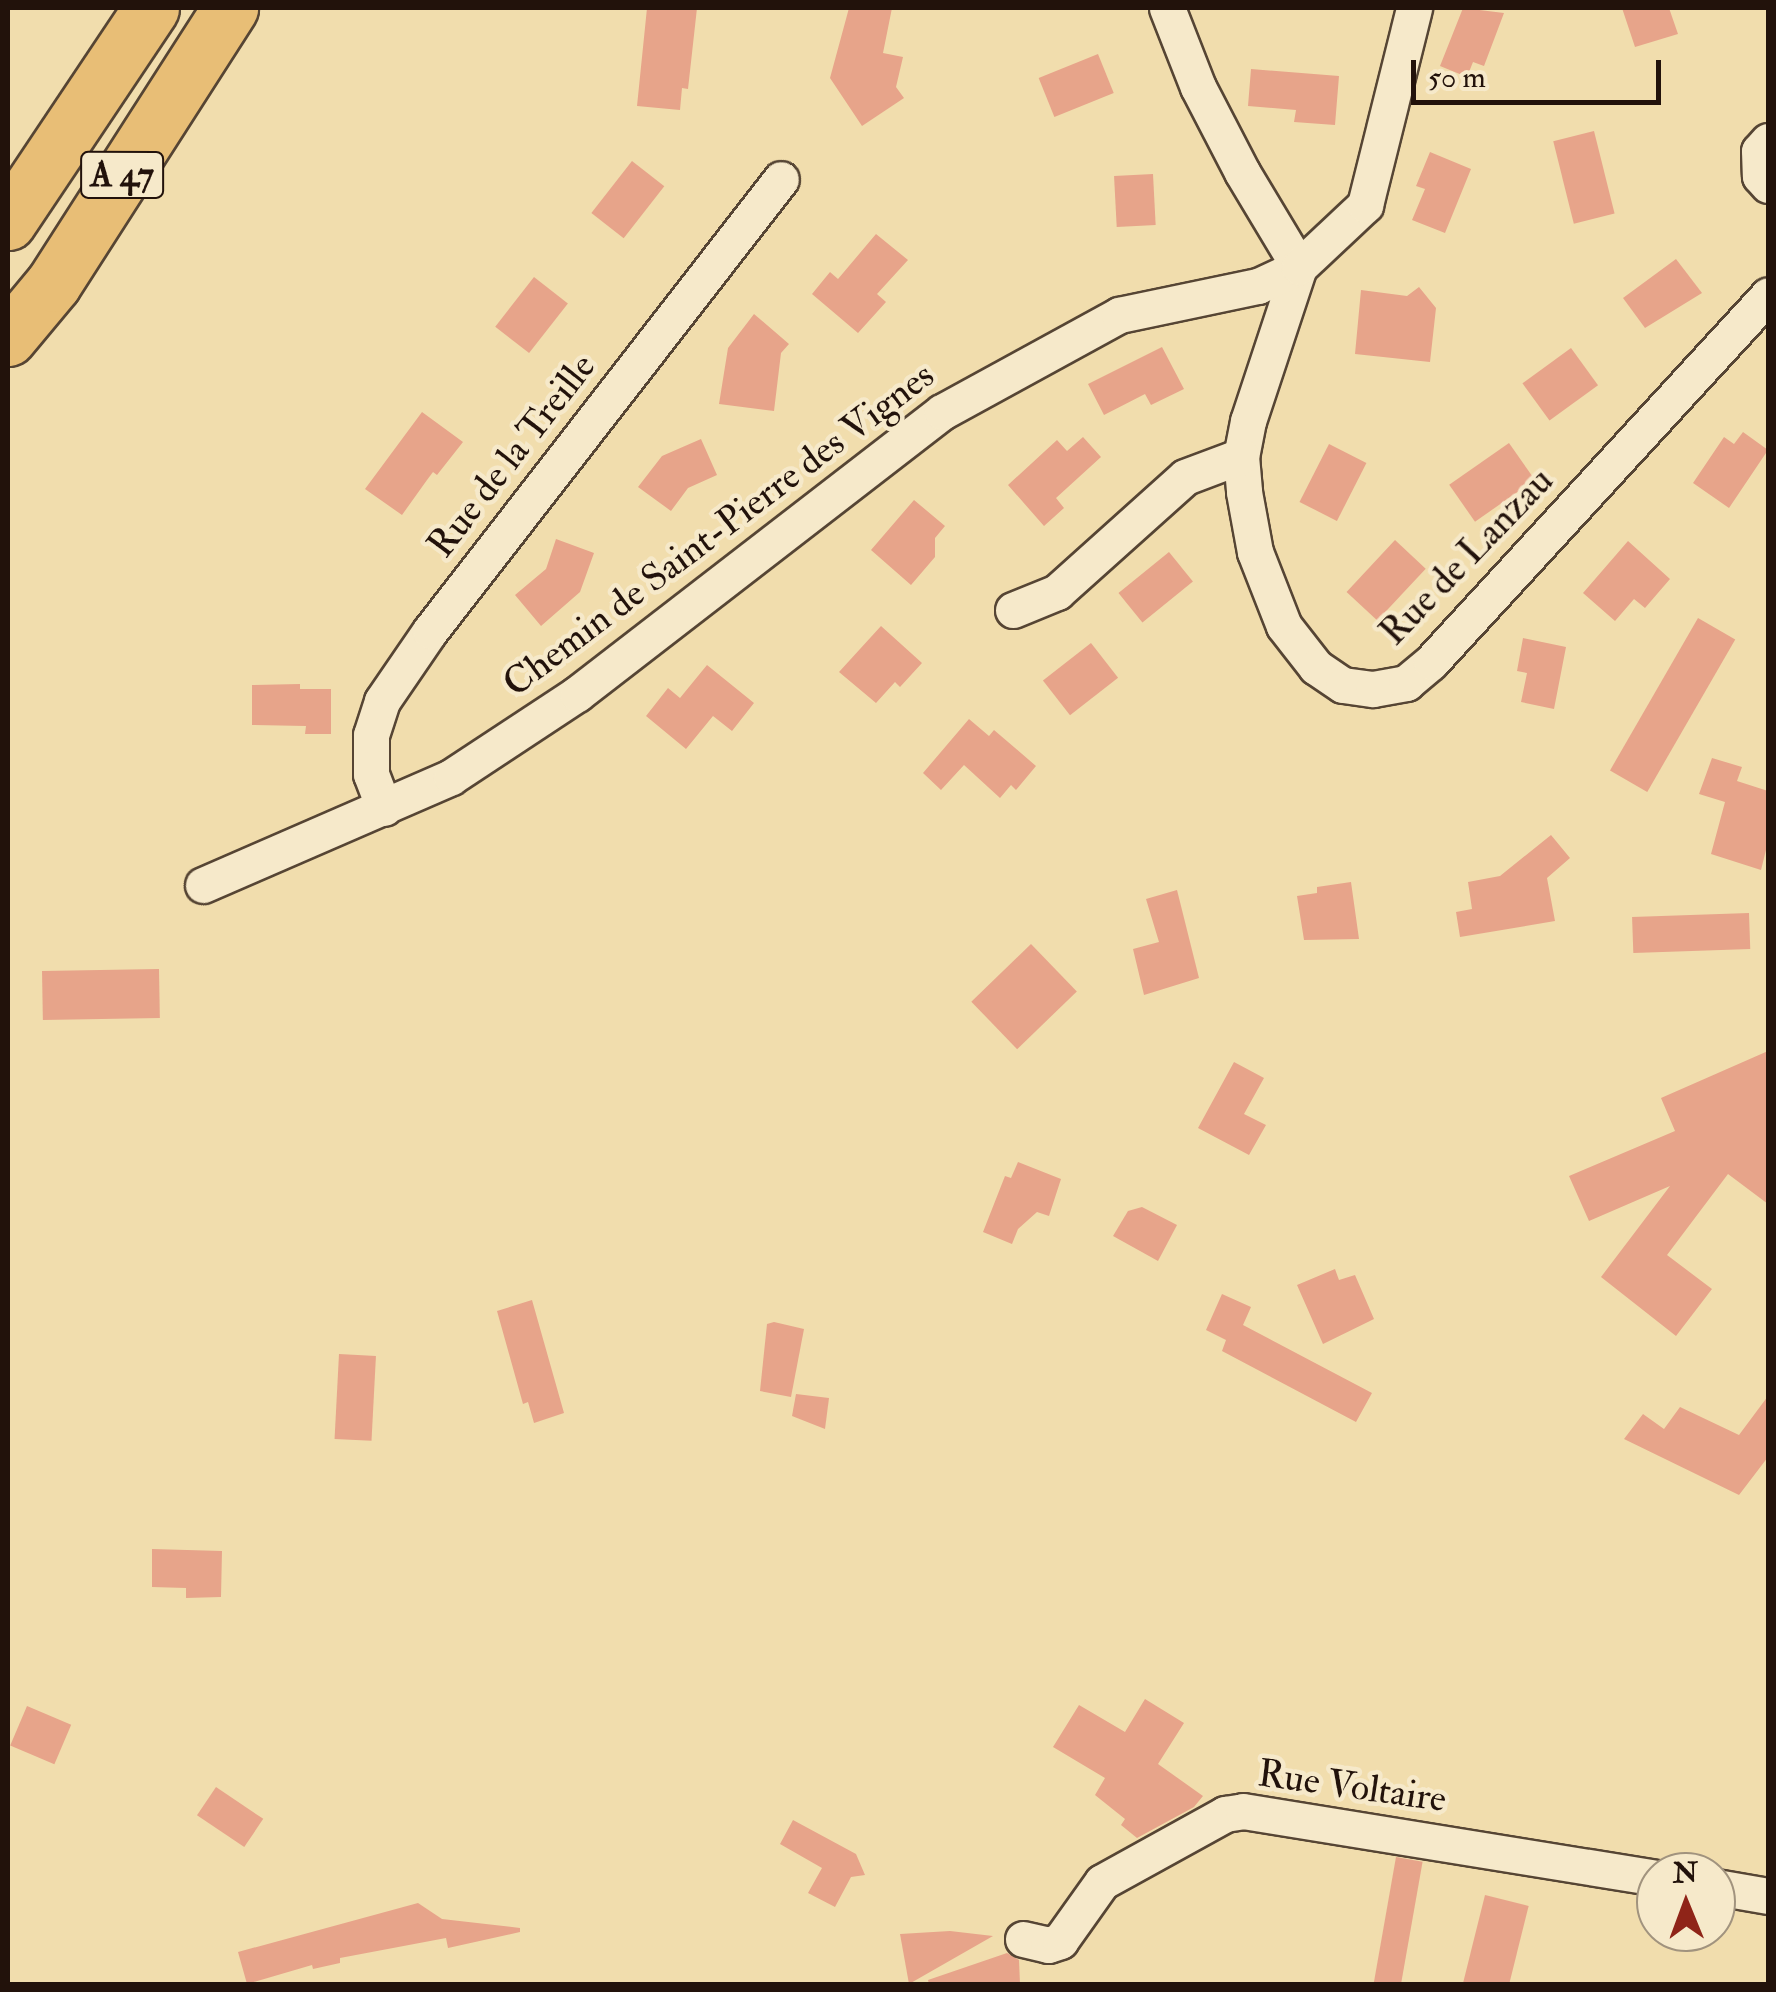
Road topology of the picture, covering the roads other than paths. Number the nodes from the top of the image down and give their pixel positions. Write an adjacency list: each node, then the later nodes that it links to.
1 (151, 8): 8 (highway, A 47)
2 (230, 8): 11 (highway, A 47)
3 (1167, 8): 9 (street)
4 (1414, 8): 9 (street, Chemin de Saint-Pierre des Vignes)
5 (1768, 140): 7 (street)
6 (781, 179): 14 (street, Rue de la Treille)
7 (1768, 185)
8 (8, 222)
9 (1299, 267): 12 (street, Rue de Lanzau); 14 (street, Chemin de Saint-Pierre des Vignes)
10 (1768, 294): 12 (street, Rue de Lanzau)
11 (8, 338)
12 (1241, 456): 13 (street)
13 (1012, 610)
14 (384, 808): 15 (street, Chemin de Saint-Pierre des Vignes)
15 (202, 885)
16 (1636, 1875): 19 (street, Rue Voltaire)
17 (1736, 1891): 18 (street)
18 (1768, 1896)
19 (1022, 1939)

